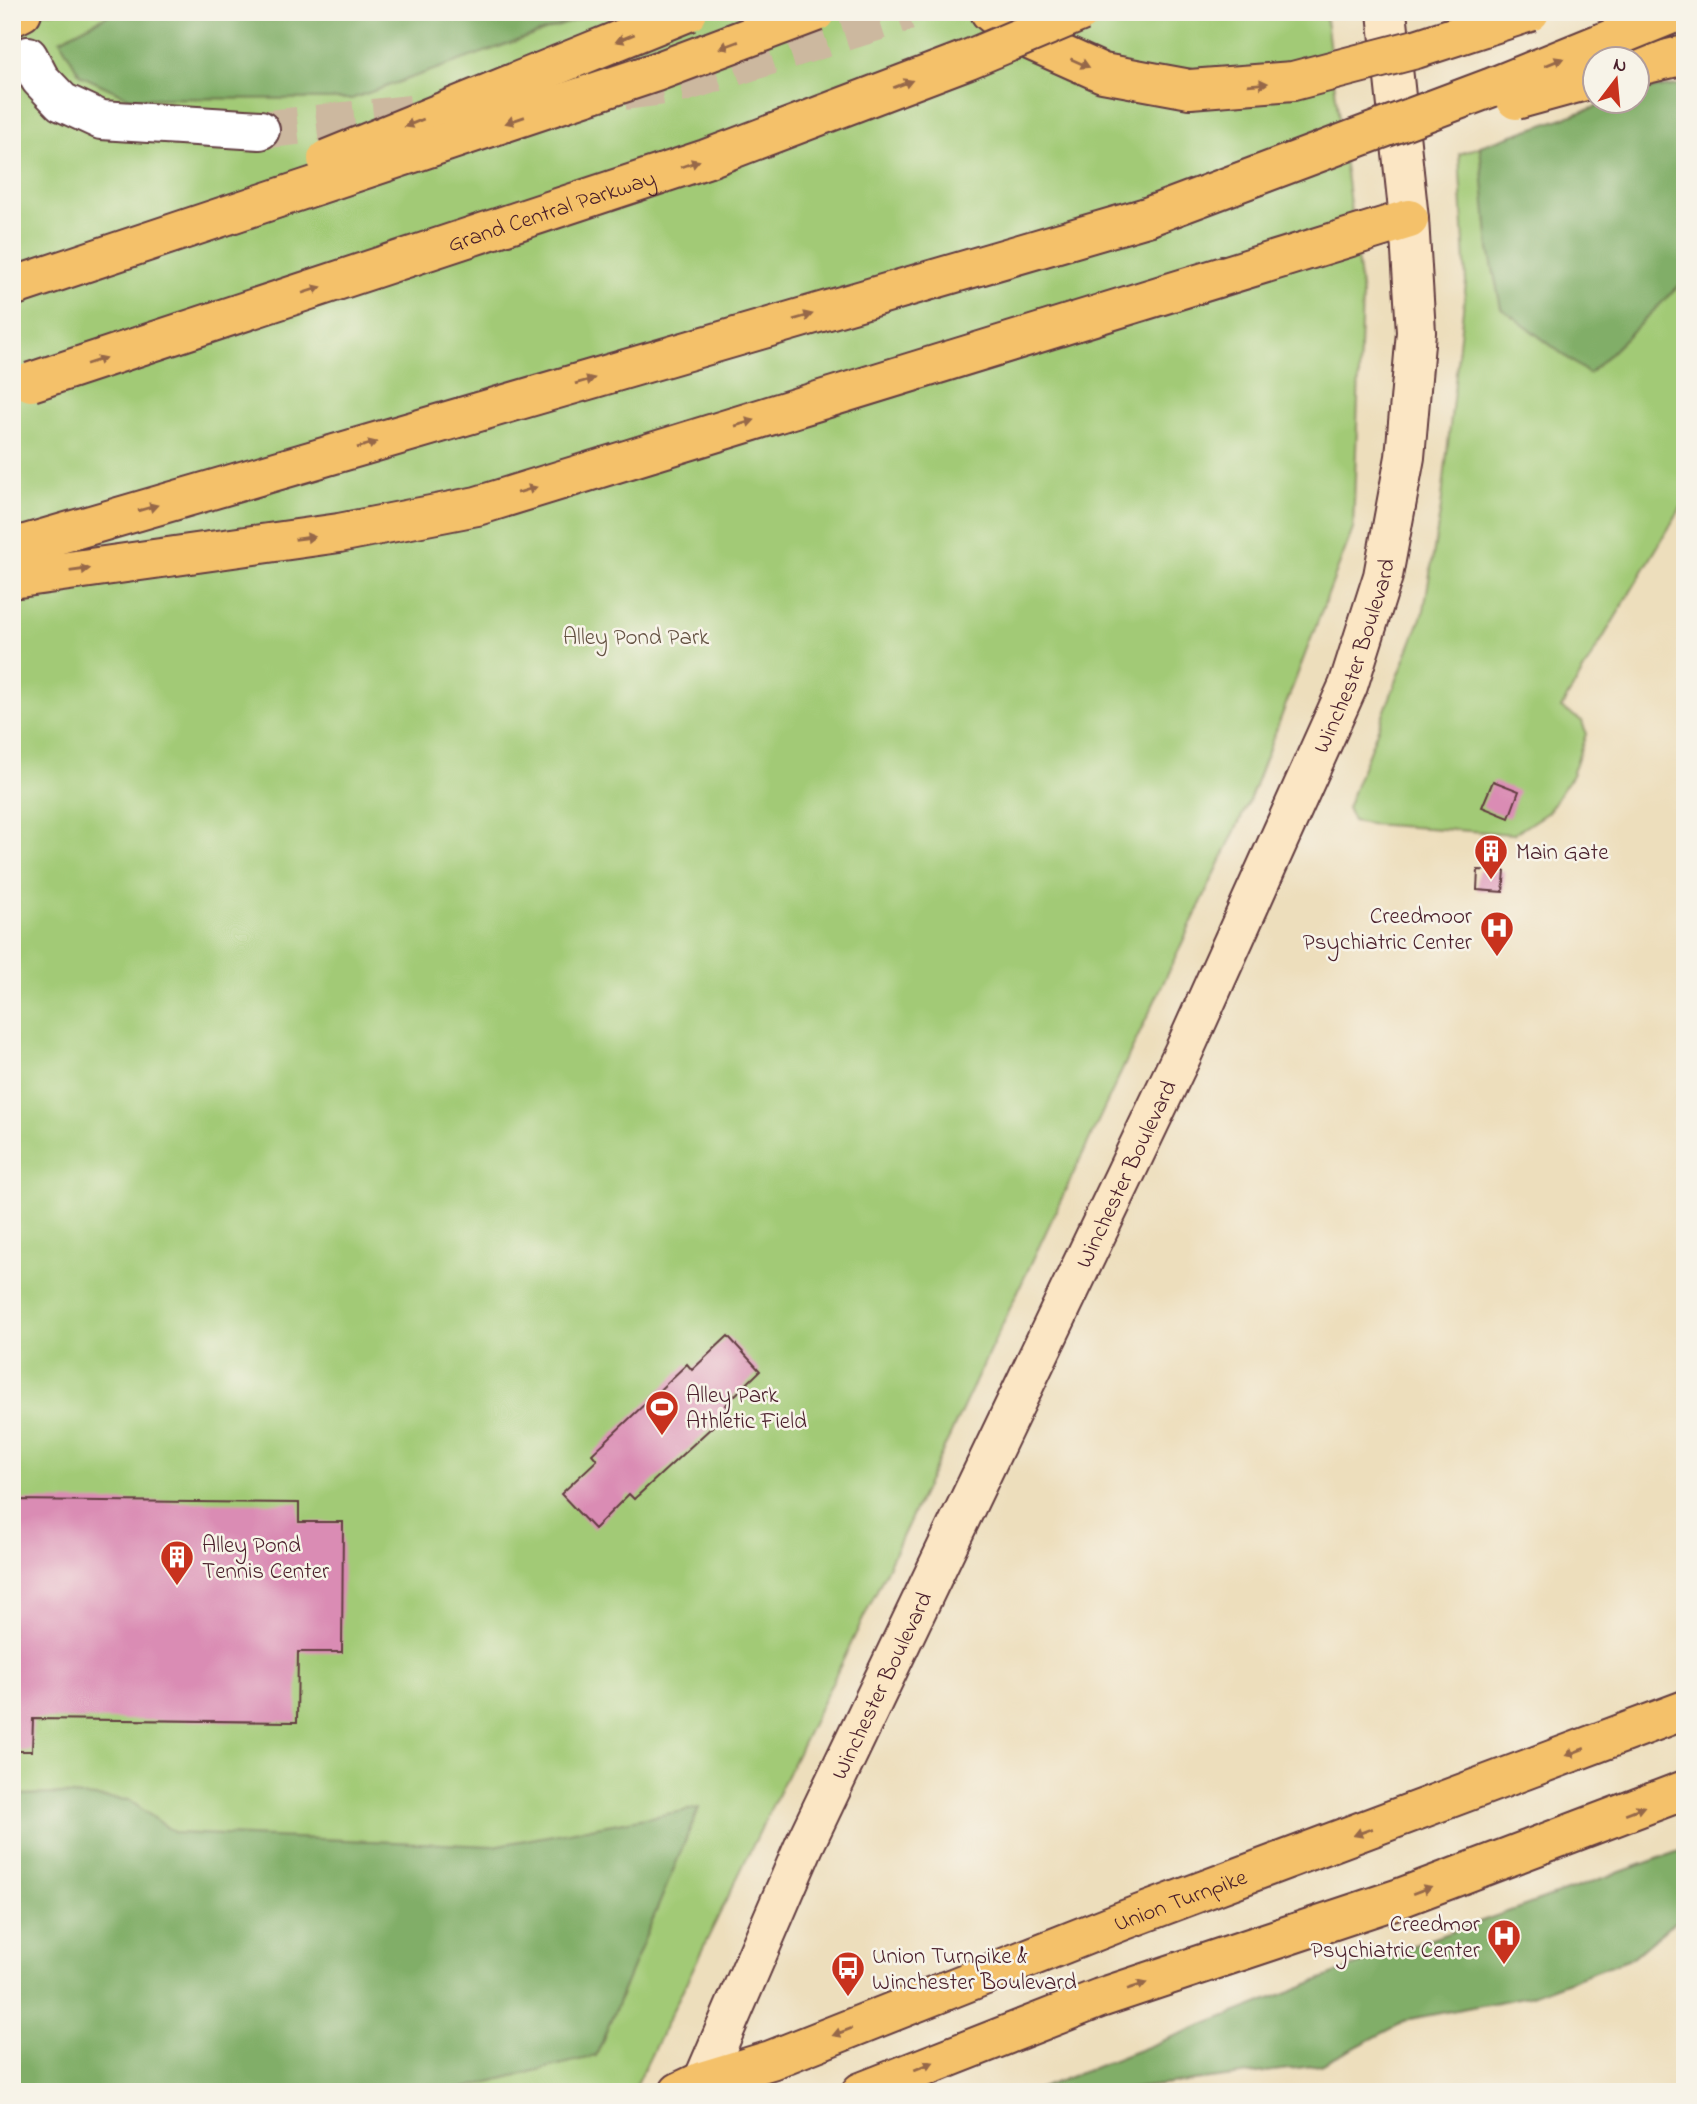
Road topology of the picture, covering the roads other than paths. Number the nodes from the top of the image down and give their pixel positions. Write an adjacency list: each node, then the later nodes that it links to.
1 (22, 12): 8 (main road)
2 (688, 12): 15 (main road, one-way to 15, bridge)
3 (816, 12): 15 (main road, one-way to 15, bridge)
4 (1081, 12): 16 (main road, Grand Central Parkway, one-way to 4, bridge)
5 (1387, 12): 14 (main road, Winchester Boulevard)
6 (1530, 12): 9 (main road, one-way to 6, bridge)
7 (1673, 13): 13 (main road, one-way to 7, bridge)
8 (12, 18)
9 (1004, 24)
10 (28, 56): 12 (street)
11 (1582, 82): 13 (main road, bridge)
12 (260, 131)
13 (1147, 217): 17 (main road, one-way to 13)
14 (1409, 219): 18 (main road, one-way to 14); 21 (main road, Winchester Boulevard)
15 (12, 287)
16 (21, 385)
17 (12, 548)
18 (12, 579)
19 (1685, 1710): 21 (main road, Union Turnpike, one-way to 21)
20 (1685, 1790): 22 (main road, one-way to 20)
21 (693, 2088)
22 (861, 2092)

